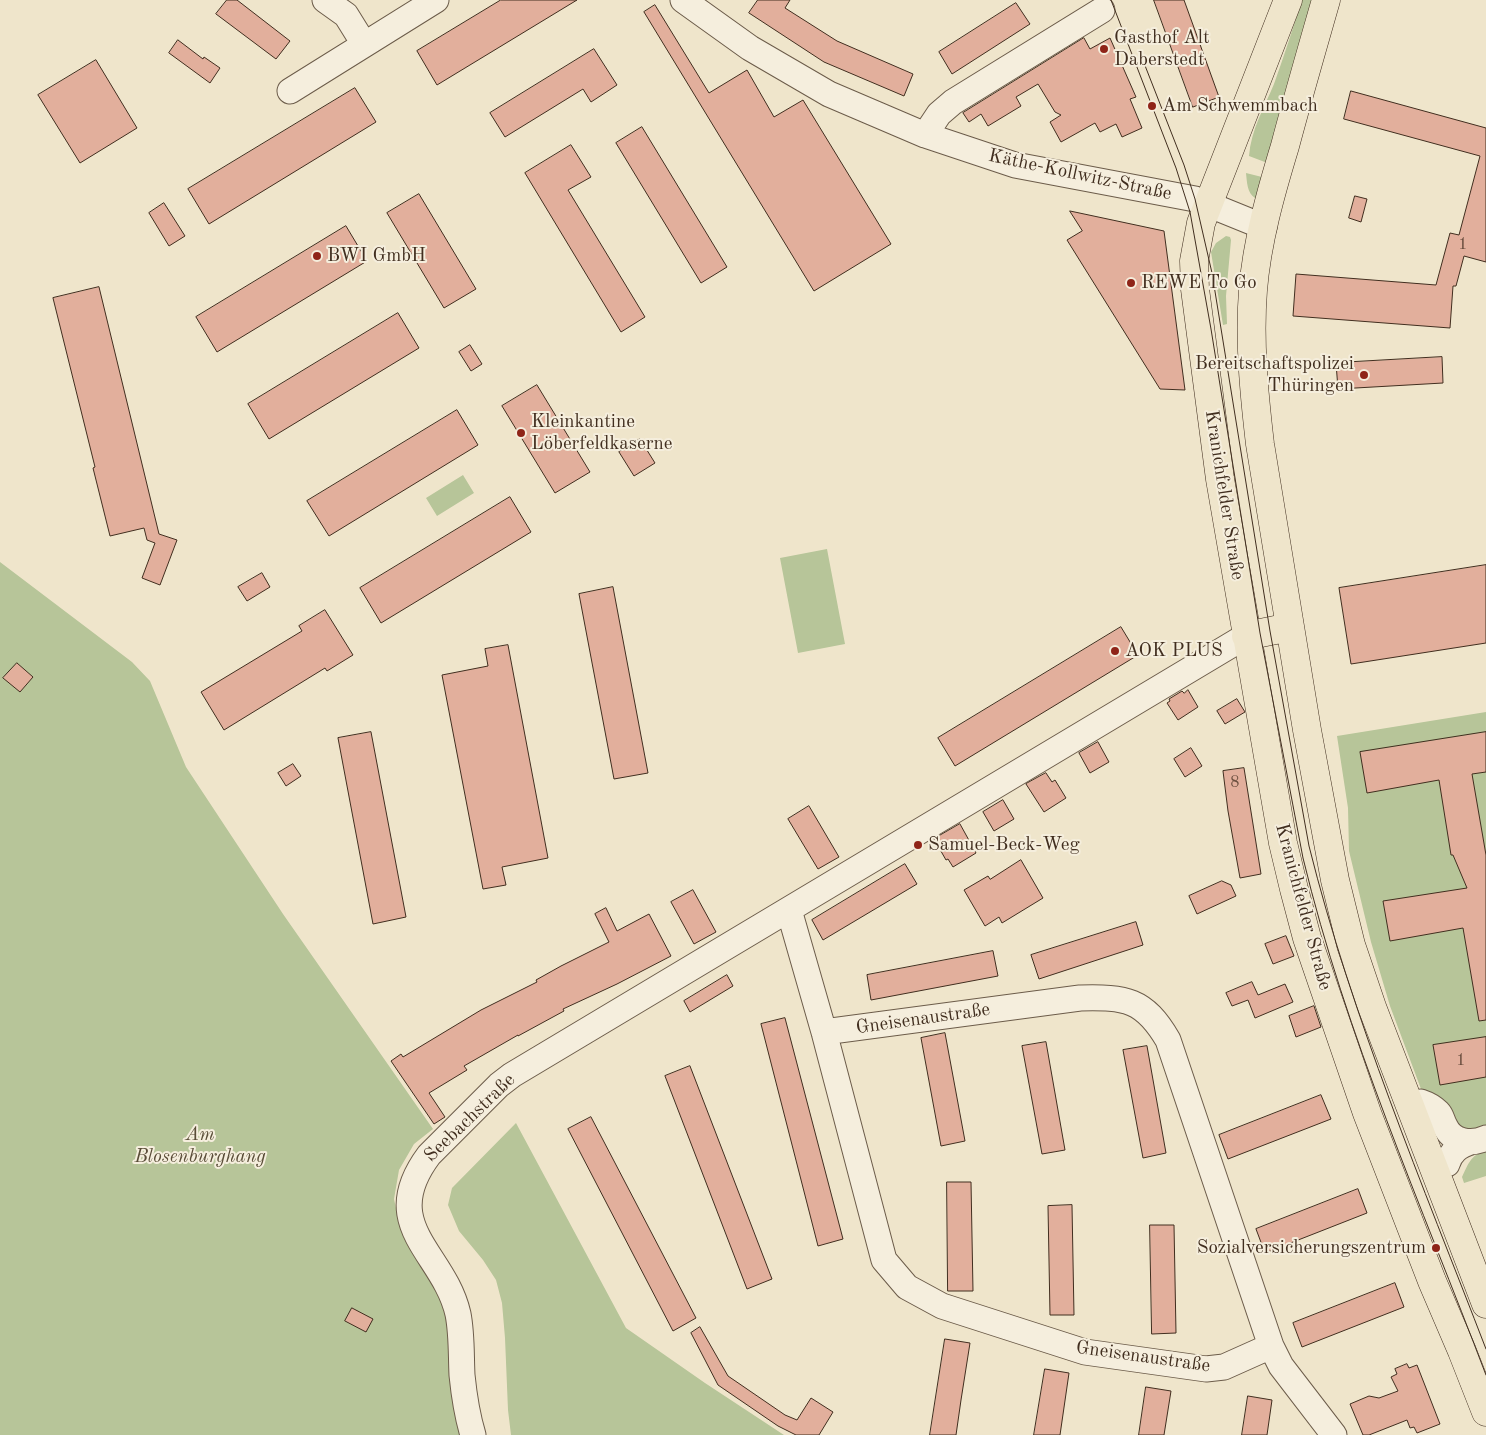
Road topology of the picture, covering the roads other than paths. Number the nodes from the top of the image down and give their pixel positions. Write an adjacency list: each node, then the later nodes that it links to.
1 (325, 0): 7 (street)
2 (436, 0): 7 (street)
3 (683, 0): 9 (street, Käthe-Kollwitz-Straße)
4 (1288, 0): 10 (main road)
5 (1326, 0): 11 (main road)
6 (1102, 10): 9 (street)
7 (364, 44): 8 (street)
8 (290, 91)
9 (925, 135): 10 (street, Käthe-Kollwitz-Straße)
10 (1207, 203): 11 (street); 13 (main road, Kranichfelder Straße)
11 (1264, 227): 12 (main road, Kranichfelder Straße)
12 (1290, 627): 13 (main road); 19 (main road, Kranichfelder Straße)
13 (1246, 636): 14 (street); 21 (main road, Kranichfelder Straße)
14 (789, 910): 15 (street, Gneisenaustraße); 22 (street, Seebachstraße)
15 (824, 1032): 20 (street, Gneisenaustraße); 20 (street, Gneisenaustraße)
16 (1421, 1102): 17 (street)
17 (1479, 1140): 18 (street)
18 (1447, 1164)
19 (1486, 1304)
20 (1271, 1346): 23 (street)
21 (1486, 1412)
22 (473, 1435)
23 (1334, 1435)

